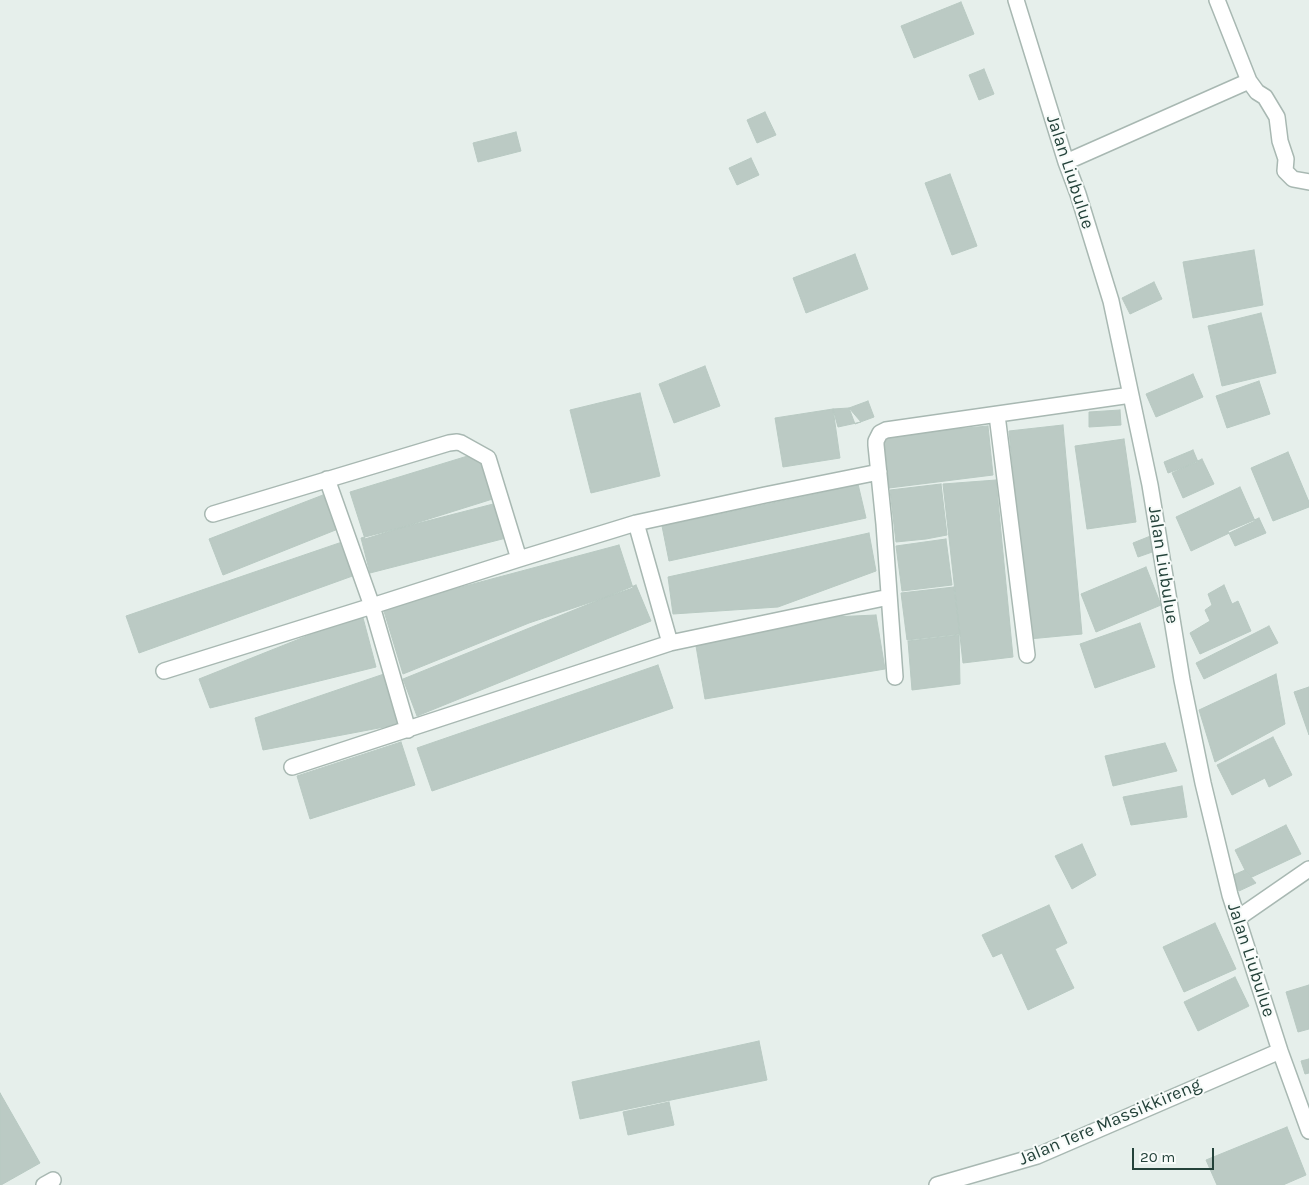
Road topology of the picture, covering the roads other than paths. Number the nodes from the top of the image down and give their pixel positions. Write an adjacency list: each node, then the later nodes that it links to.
1 (1016, 0): 4 (street, Jalan Liubulue)
2 (1217, 0): 3 (street)
3 (1249, 81): 4 (street); 5 (street)
4 (1066, 162): 6 (street, Jalan Liubulue)
5 (1309, 182)
6 (1131, 395): 7 (street); 22 (street, Jalan Liubulue)
7 (997, 415): 8 (street); 16 (street)
8 (879, 472): 11 (street); 13 (street)
9 (328, 479): 10 (street); 12 (street); 14 (street)
10 (212, 514)
11 (636, 523): 12 (street); 15 (street)
12 (518, 559): 14 (street)
13 (889, 597): 15 (street); 18 (street)
14 (372, 606): 17 (street); 19 (street)
15 (670, 643): 19 (street)
16 (1027, 655)
17 (164, 671)
18 (894, 677)
19 (408, 730): 20 (street)
20 (292, 767)
21 (1309, 869): 22 (street)
22 (1238, 918): 23 (street, Jalan Liubulue)
23 (1280, 1051): 24 (street, Jalan Liubulue); 25 (street, Jalan Tere Massikkireng)
24 (1309, 1130)
25 (937, 1185)

